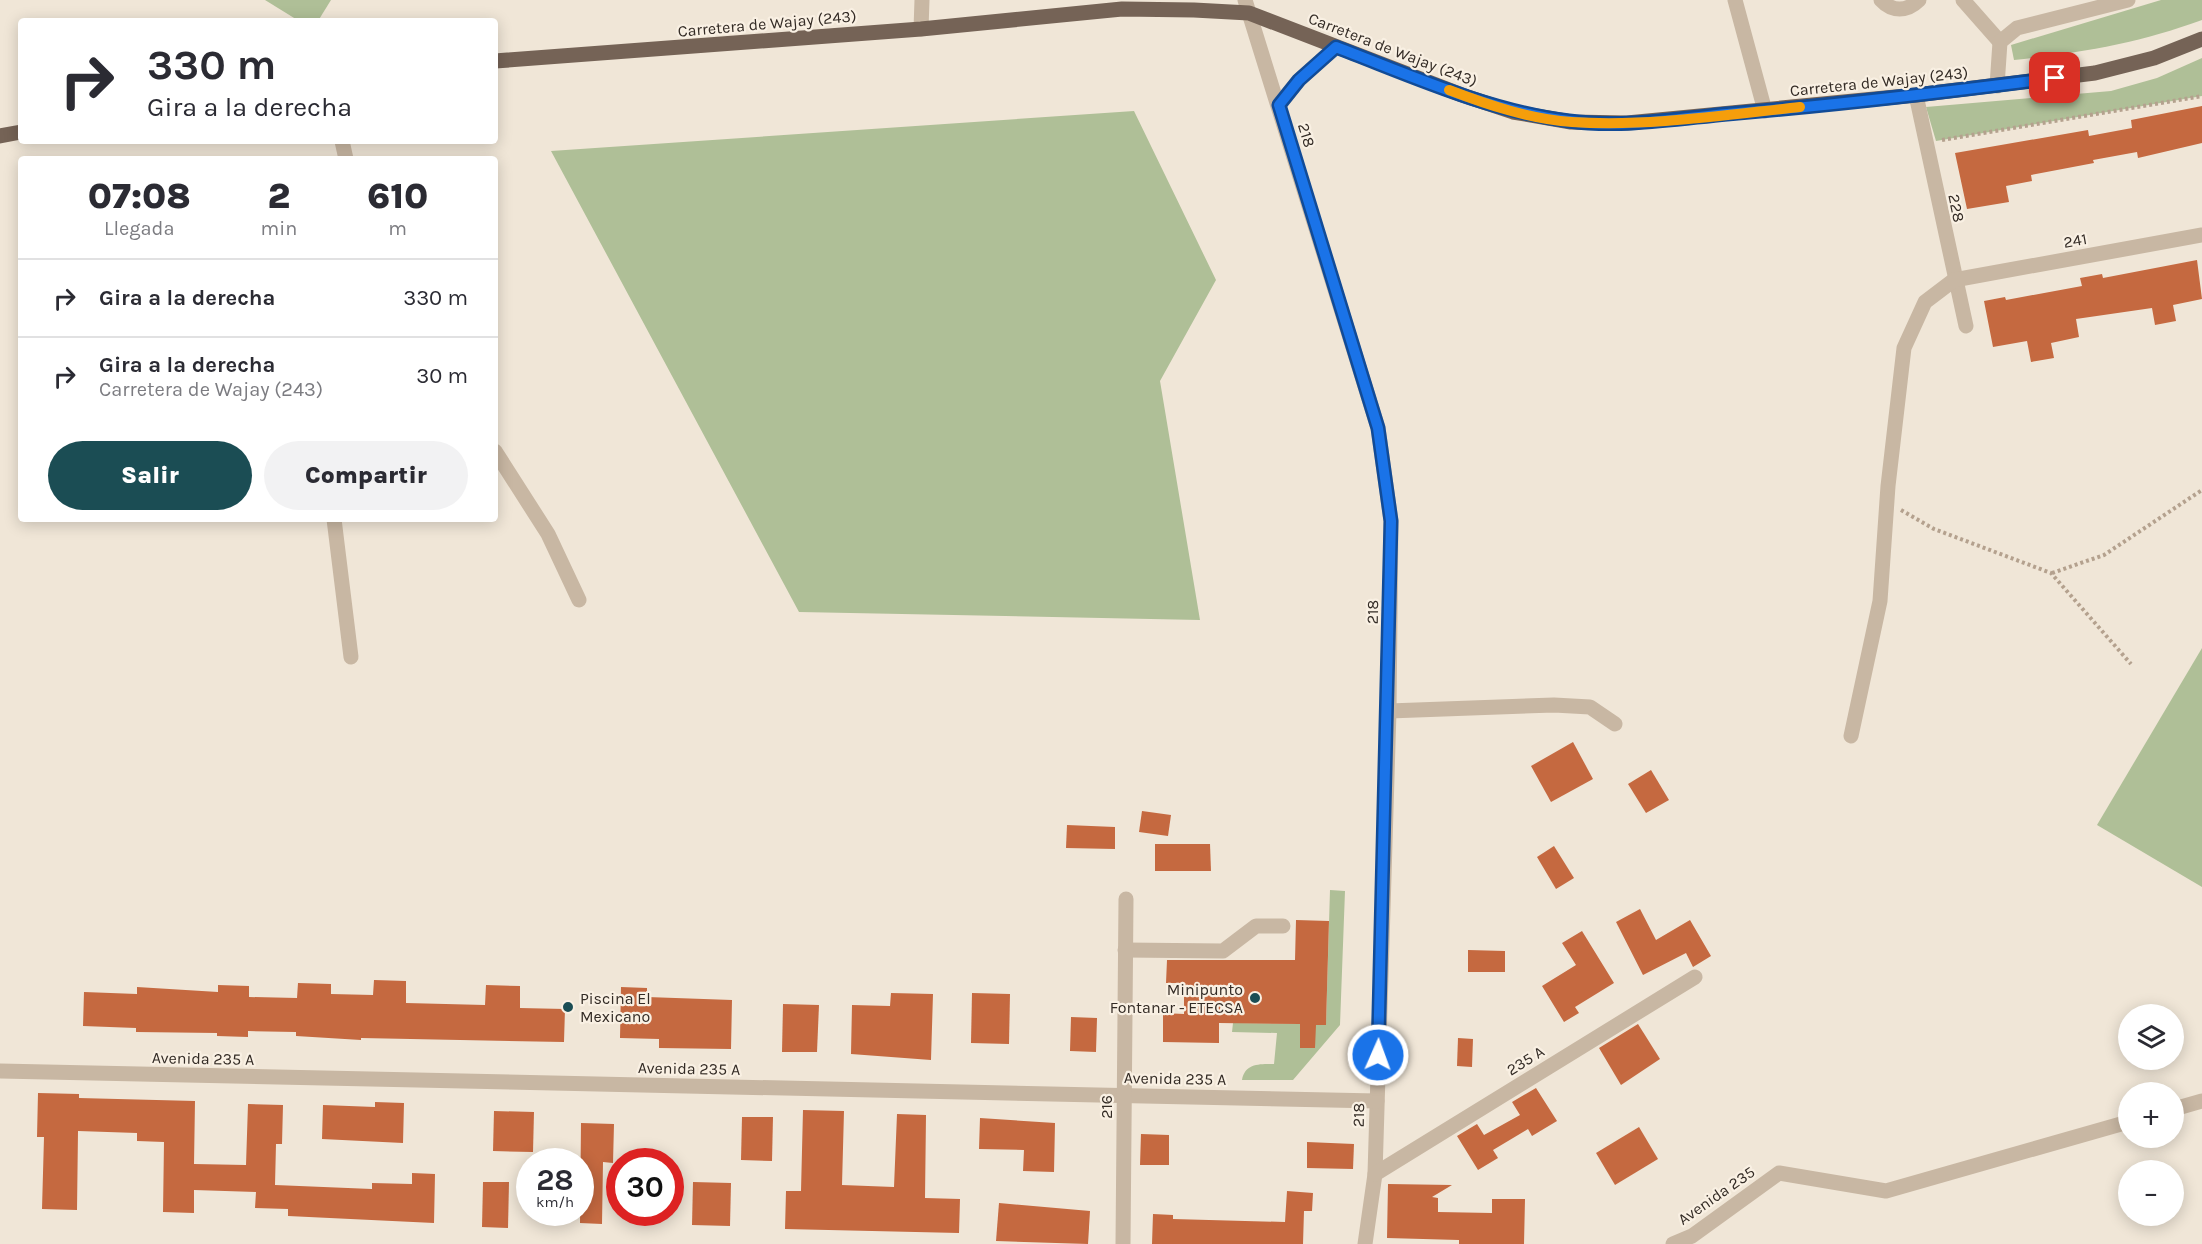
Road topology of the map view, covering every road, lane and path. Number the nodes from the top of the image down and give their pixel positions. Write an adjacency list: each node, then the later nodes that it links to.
1 (922, 0): 8 (street)
2 (1735, 0): 17 (street)
3 (1881, 0): 4 (street)
4 (1919, 0)
5 (1963, 0): 10 (street)
6 (2128, 0): 10 (street)
7 (1247, 6): 8 (main road, Carretera de Wajay (243)); 11 (main road, Carretera de Wajay (243)); 16 (street, 218)
8 (921, 28): 12 (main road, Carretera de Wajay (243))
9 (2202, 39): 13 (main road, Carretera de Wajay (243))
10 (2000, 42): 13 (street)
11 (1336, 47): 16 (street); 17 (main road, Carretera de Wajay (243))
12 (498, 61)
13 (1997, 86): 14 (main road, Carretera de Wajay (243))
14 (1916, 96): 17 (main road, Carretera de Wajay (243)); 20 (street, 228)
15 (2202, 96): 20 (path)
16 (1279, 105): 32 (street, 218)
17 (1765, 111)
18 (18, 133): 19 (main road)
19 (0, 136)
20 (1926, 143): 22 (street, 228)
21 (2202, 235): 22 (street, 241)
22 (1954, 280): 23 (street, 228); 26 (street)
23 (1966, 326)
24 (498, 456): 29 (street)
25 (2202, 490): 28 (path)
26 (1887, 502): 28 (path); 34 (street)
27 (334, 522): 30 (street)
28 (2051, 573): 31 (path)
29 (579, 600)
30 (351, 657)
31 (2131, 664)
32 (1389, 711): 33 (street); 41 (street, 218)
33 (1615, 724)
34 (1851, 735)
35 (1125, 899): 37 (street, 216)
36 (1283, 926): 37 (street)
37 (1125, 950): 40 (street, 216)
38 (1695, 977): 45 (street, 235 A)
39 (0, 1071): 40 (street, Avenida 235 A)
40 (1124, 1095): 41 (street, Avenida 235 A); 46 (street, 216)
41 (1377, 1101): 45 (street, 218)
42 (2202, 1101): 43 (street)
43 (2184, 1106)
44 (2118, 1125): 48 (street, Avenida 235)
45 (1375, 1174): 47 (street, 218)
46 (1123, 1244)
47 (1365, 1244)
48 (1673, 1244)

